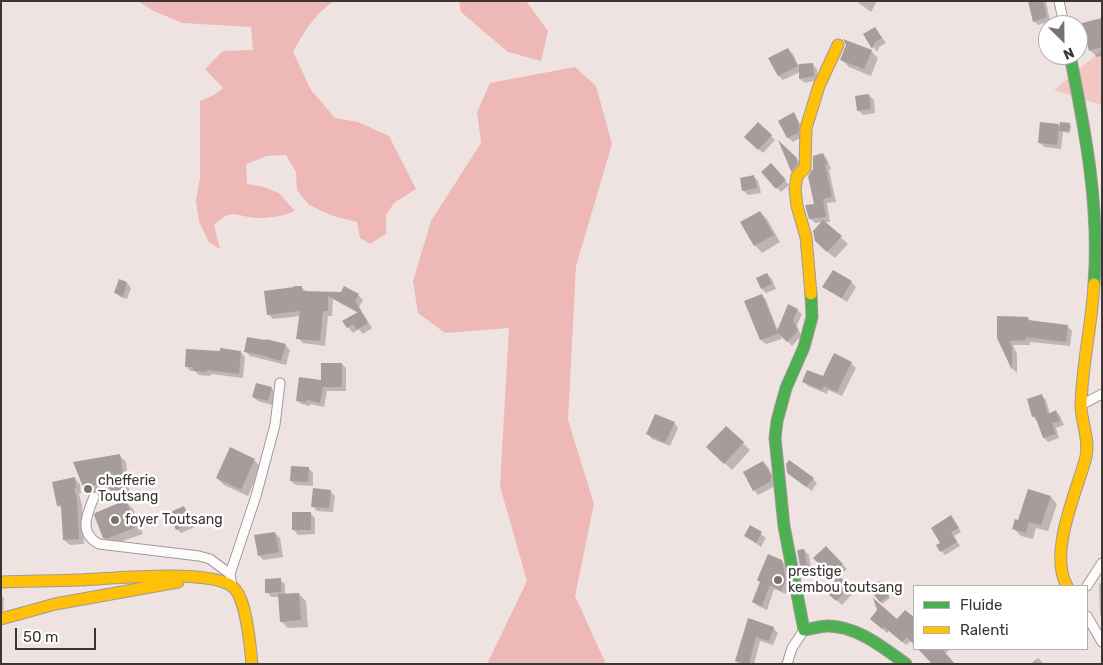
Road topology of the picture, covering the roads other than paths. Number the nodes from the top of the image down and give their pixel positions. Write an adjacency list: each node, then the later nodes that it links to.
1 (1059, 1): 2 (street)
2 (1062, 15)
3 (838, 45): 18 (street)
4 (1072, 65): 5 (street)
5 (1098, 274): 8 (street)
6 (280, 383): 12 (street)
7 (1102, 394): 8 (street)
8 (1080, 404): 14 (street)
9 (94, 496): 12 (street)
10 (1102, 563): 15 (street)
11 (202, 577): 12 (street); 13 (street); 17 (street)
12 (231, 580): 20 (street)
13 (1, 582)
14 (1067, 585)
15 (1088, 585)
16 (1088, 618): 19 (street)
17 (1, 619)
18 (804, 630): 21 (street); 22 (street)
19 (1102, 642)
20 (252, 664)
21 (787, 664)
22 (906, 664)

